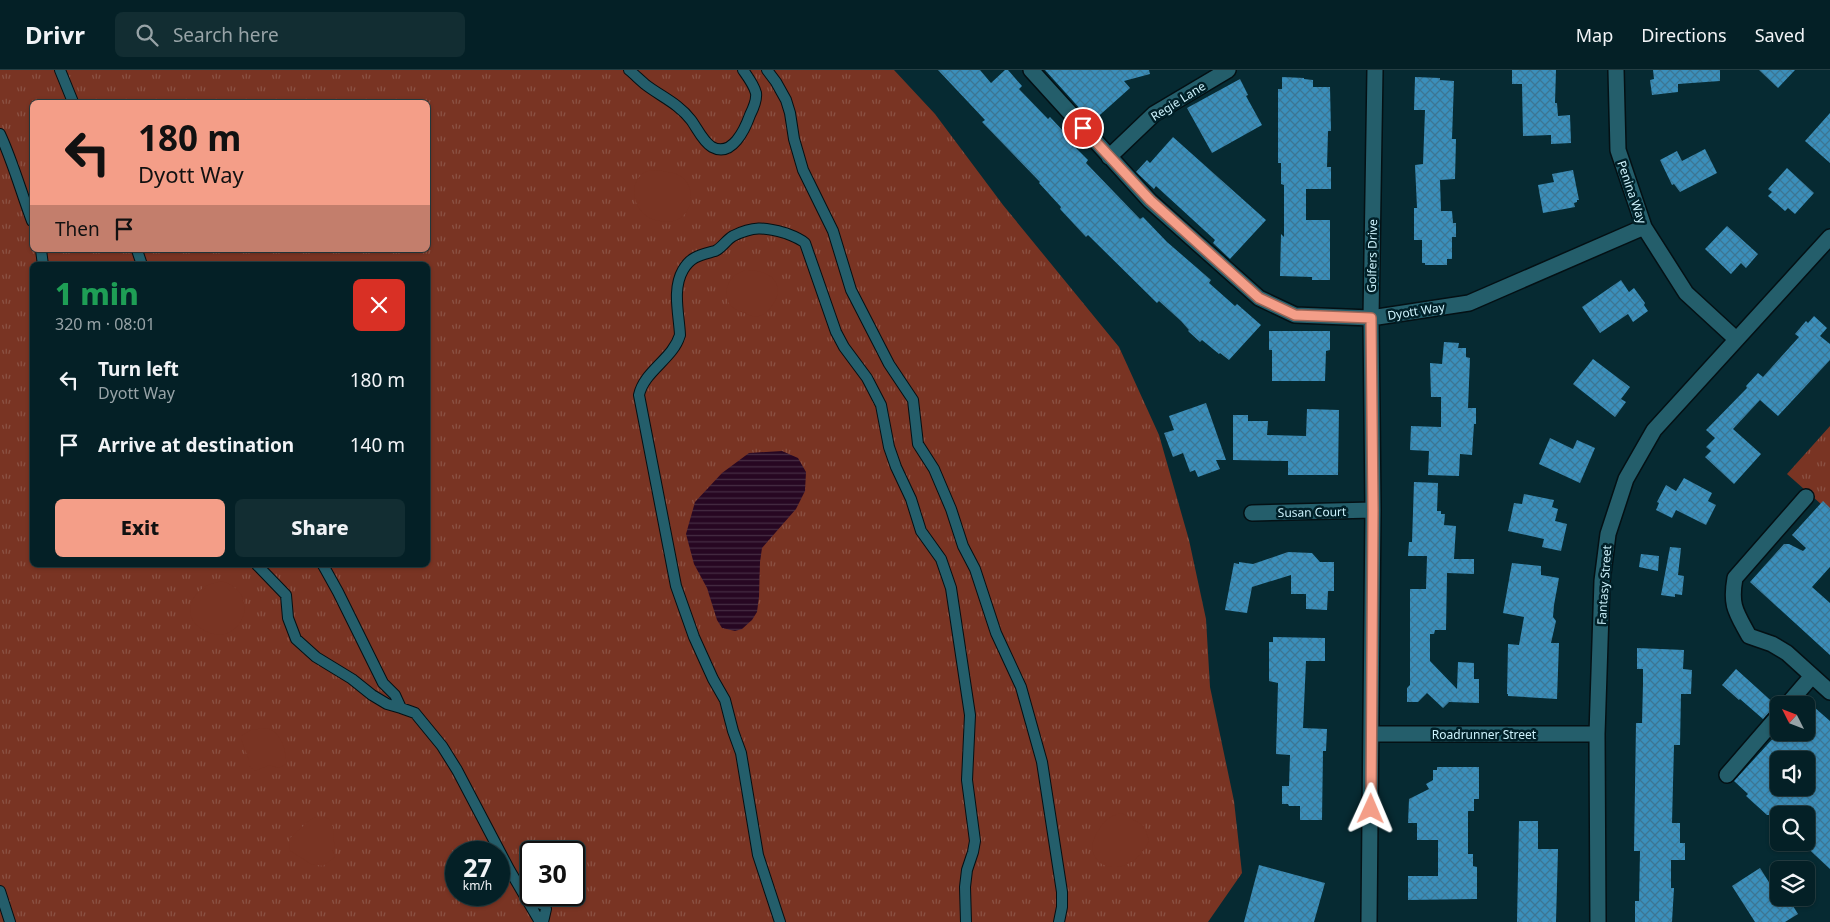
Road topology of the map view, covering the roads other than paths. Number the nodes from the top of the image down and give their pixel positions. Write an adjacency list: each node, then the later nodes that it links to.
1 (60, 70): 9 (lane)
2 (629, 70): 3 (lane)
3 (743, 70)
4 (767, 70): 35 (lane)
5 (1031, 70): 11 (street, Dyott Way)
6 (1227, 70): 11 (street, Regie Lane)
7 (1375, 70): 15 (street, Golfers Drive)
8 (1616, 70): 13 (street, Penina Way)
9 (72, 100)
10 (0, 134): 12 (lane)
11 (1109, 157): 15 (street, Dyott Way)
12 (30, 216)
13 (1644, 227): 15 (street, Dyott Way); 16 (street, Penina Way)
14 (1830, 237): 16 (street, Fantasy Street)
15 (1371, 318): 18 (street, Golfers Drive)
16 (1736, 339): 28 (street, Fantasy Street)
17 (1806, 497): 22 (street)
18 (1373, 510): 19 (street, Susan Court); 27 (street, Golfers Drive)
19 (1252, 513)
20 (259, 567): 25 (lane)
21 (324, 567): 25 (lane)
22 (1812, 676): 23 (street); 24 (street)
23 (1830, 692)
24 (1795, 696)
25 (401, 708): 32 (lane)
26 (1770, 725): 29 (street)
27 (1372, 734): 28 (street, Roadrunner Street); 36 (street, Golfers Drive)
28 (1597, 734): 37 (street, Fantasy Street)
29 (1727, 775)
30 (0, 891): 31 (lane)
31 (10, 922)
32 (541, 922)
33 (780, 922): 34 (lane)
34 (966, 922)
35 (1059, 922)
36 (1369, 922)
37 (1598, 922)

